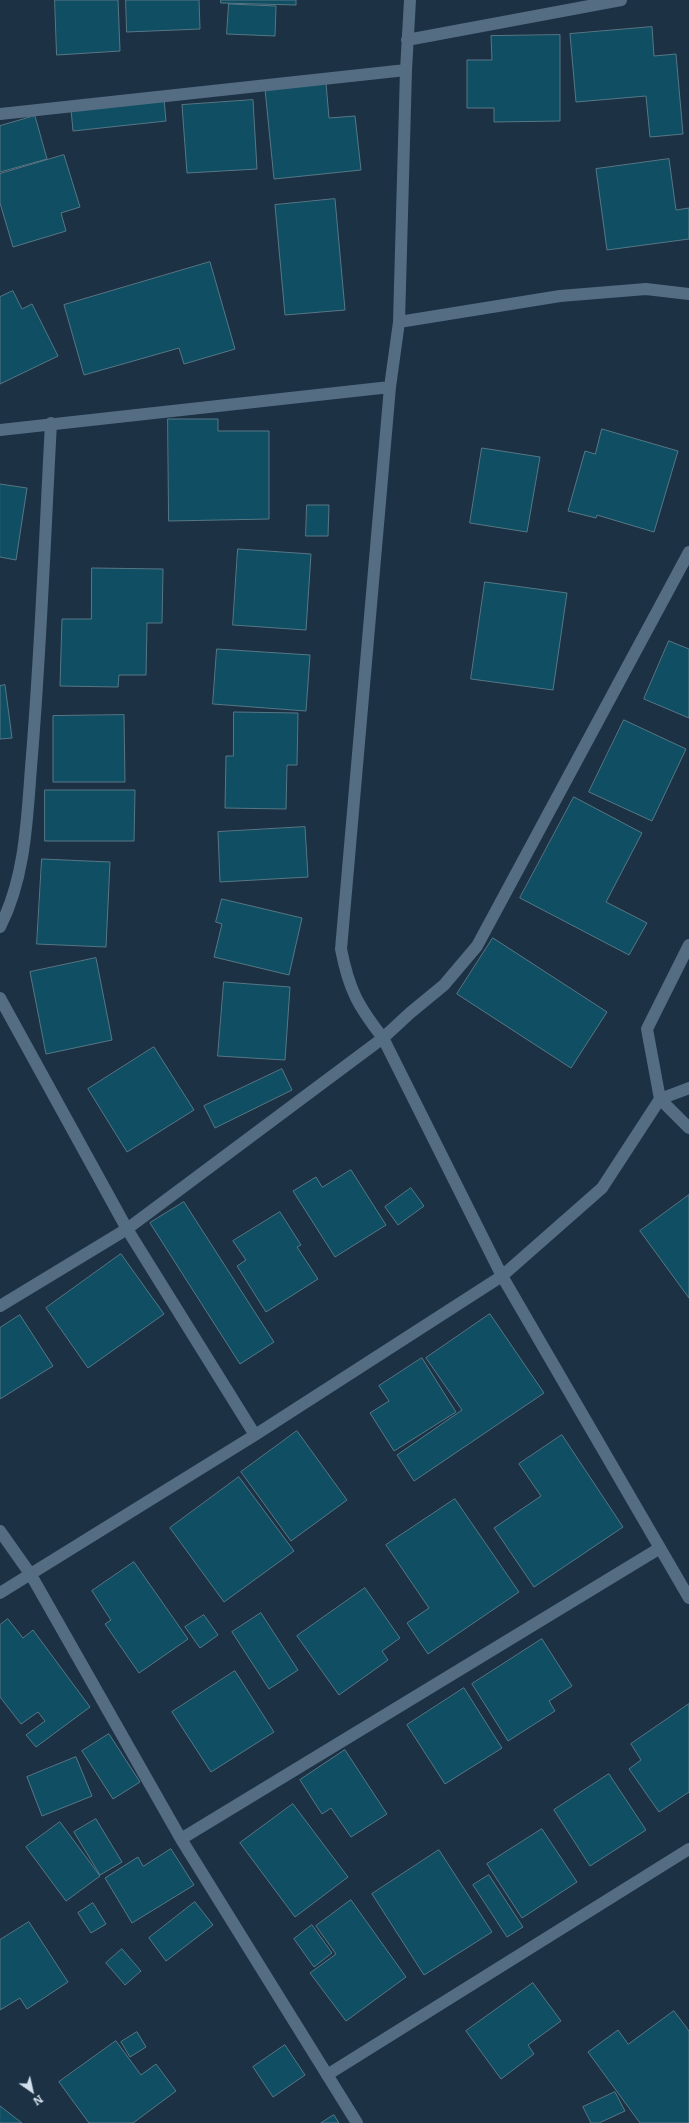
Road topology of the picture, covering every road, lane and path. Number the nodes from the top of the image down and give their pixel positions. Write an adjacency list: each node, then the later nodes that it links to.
1 (410, 0): 3 (street)
2 (621, 0): 3 (street)
3 (408, 40): 4 (street)
4 (406, 70): 5 (street); 7 (street)
5 (0, 114)
6 (689, 294): 7 (street)
7 (398, 322): 8 (street)
8 (390, 387): 9 (street); 15 (street)
9 (51, 423): 10 (street); 12 (street)
10 (0, 430)
11 (689, 552): 15 (street)
12 (0, 927)
13 (689, 945): 17 (street)
14 (0, 998): 19 (street)
15 (383, 1038): 19 (street); 20 (street)
16 (689, 1088): 17 (street)
17 (660, 1099): 18 (street); 20 (street)
18 (689, 1128)
19 (127, 1229): 21 (street); 22 (street)
20 (502, 1276): 22 (street); 24 (street)
21 (0, 1306)
22 (255, 1434): 25 (street)
23 (0, 1531): 25 (street)
24 (660, 1548): 27 (street); 28 (street)
25 (30, 1575): 26 (street); 28 (street)
26 (0, 1593)
27 (689, 1598)
28 (181, 1839): 30 (street)
29 (689, 1850): 30 (street)
30 (326, 2075): 31 (street)
31 (357, 2123)

